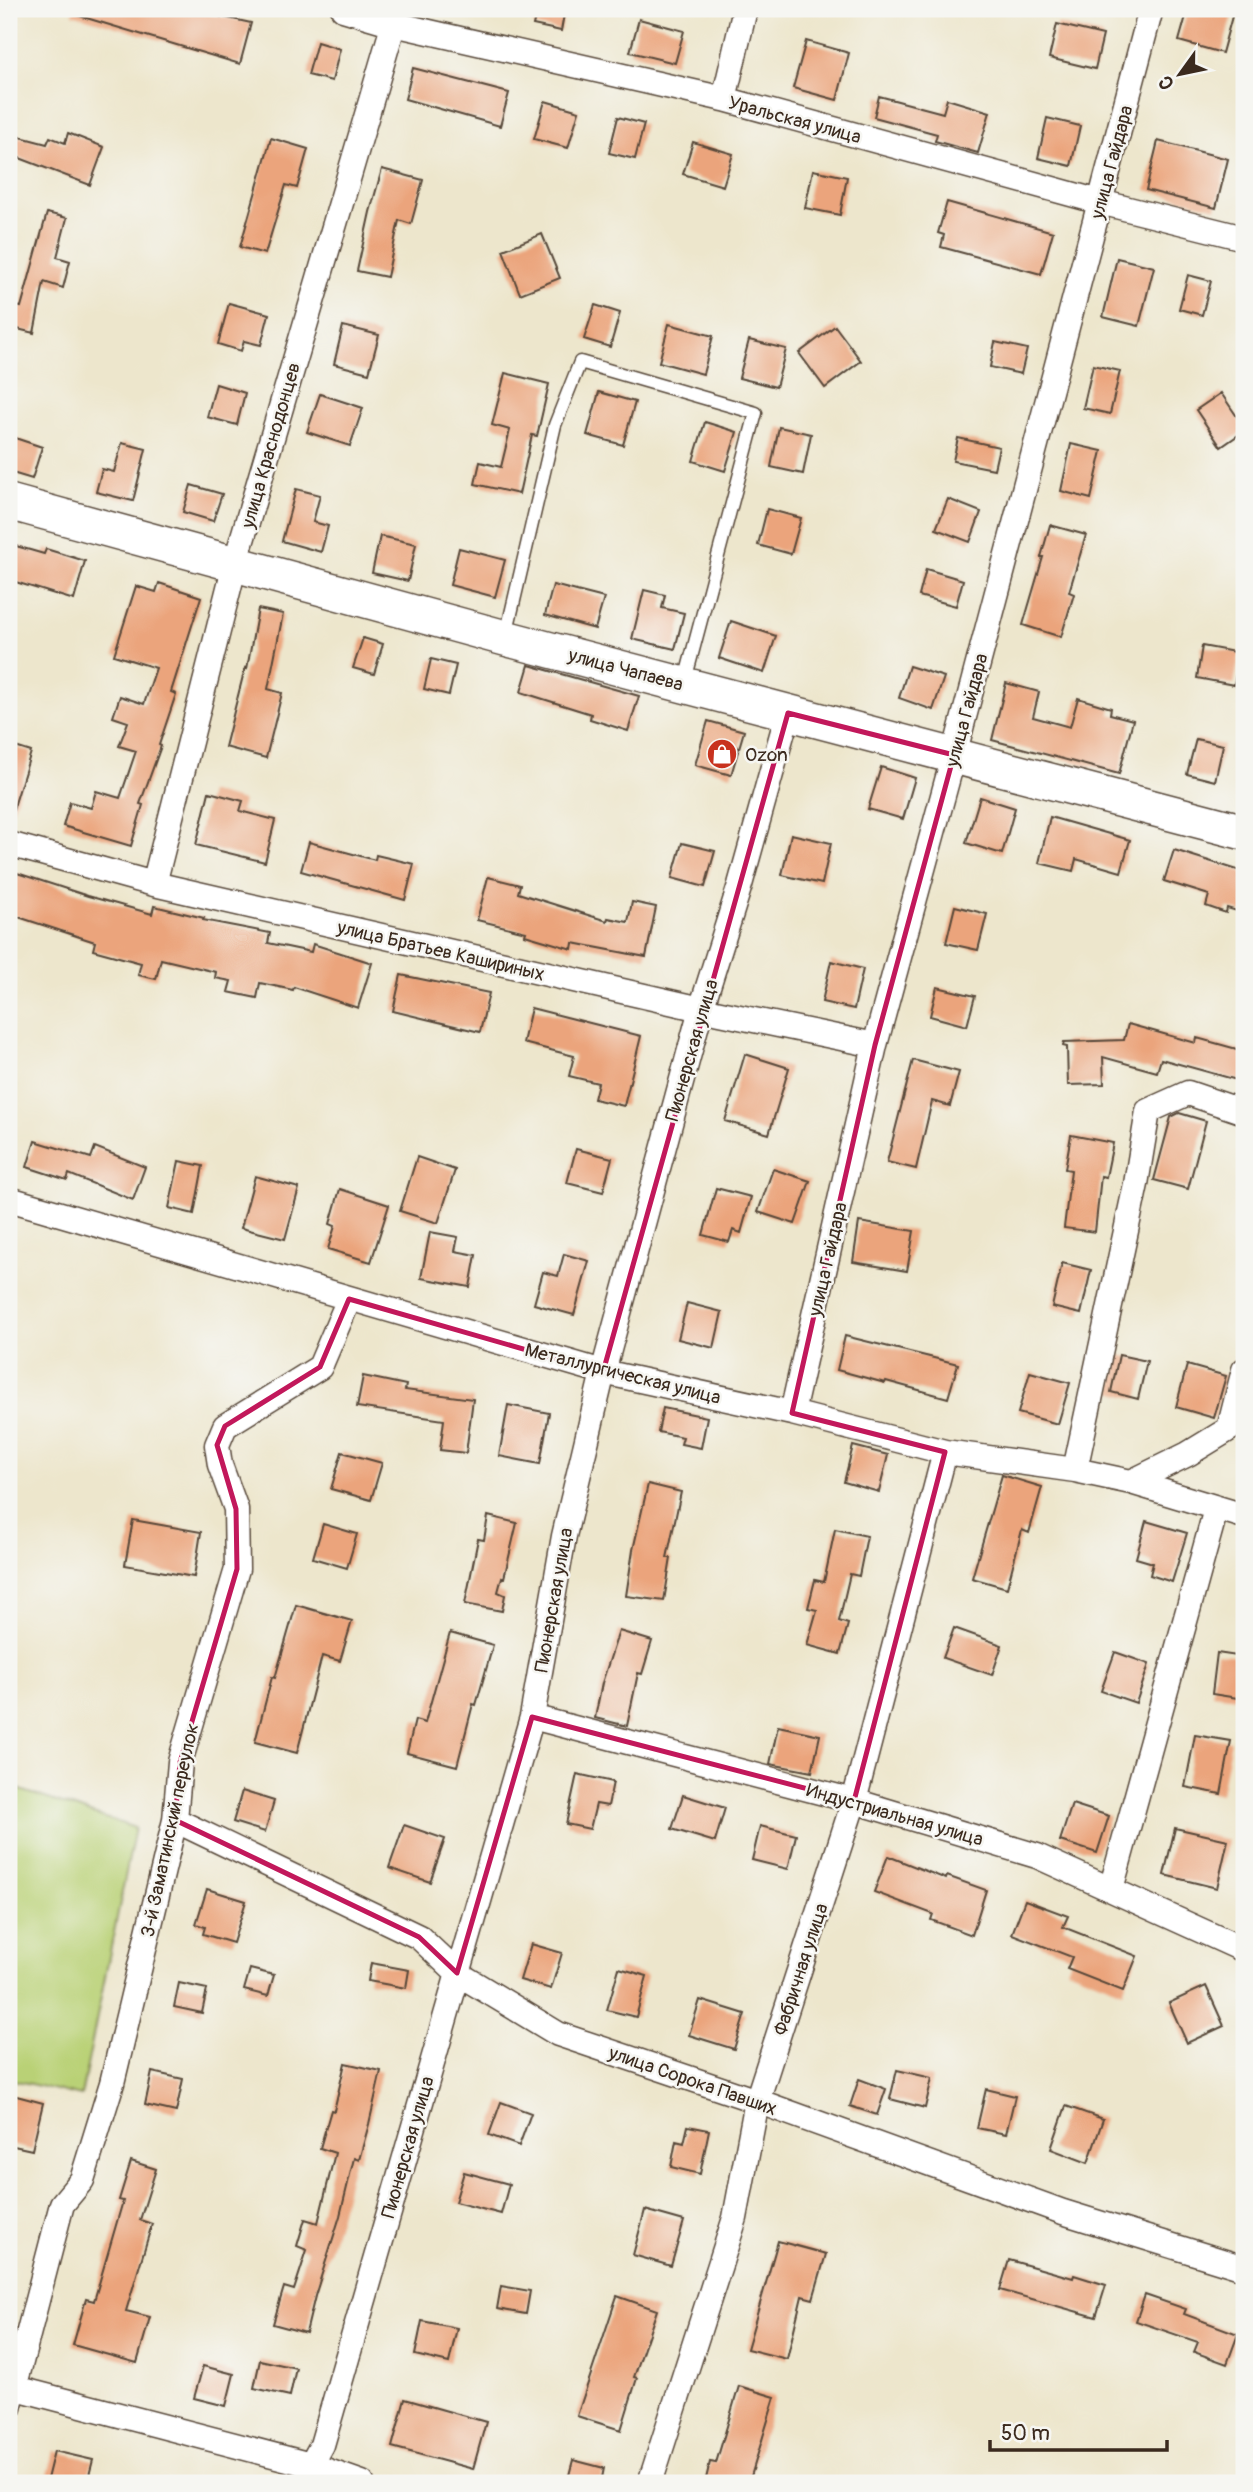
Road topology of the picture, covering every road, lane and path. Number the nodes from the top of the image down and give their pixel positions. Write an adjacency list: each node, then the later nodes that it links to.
1 (343, 9): 4 (street, Уральская улица)
2 (745, 9): 5 (street)
3 (1151, 9): 6 (street, улица Гайдара)
4 (396, 16): 5 (street, Уральская улица); 9 (street, улица Краснодонцев)
5 (724, 99): 6 (street, Уральская улица)
6 (1100, 202): 7 (street, Уральская улица); 13 (street, улица Гайдара)
7 (1244, 238)
8 (9, 502): 9 (street, улица Чапаева)
9 (234, 564): 10 (street, улица Чапаева); 16 (street, улица Краснодонцев)
10 (505, 638): 11 (street, улица Чапаева); 11 (lane)
11 (684, 684): 12 (street, улица Чапаева)
12 (789, 713): 13 (street, улица Чапаева); 17 (street, Пионерская улица)
13 (954, 755): 14 (street, улица Чапаева); 18 (street, улица Гайдара)
14 (1244, 832)
15 (9, 844): 16 (street, улица Братьев Кашириных)
16 (153, 884): 17 (street, улица Братьев Кашириных)
17 (701, 1009): 18 (street, улица Братьев Кашириных); 23 (street, Пионерская улица)
18 (875, 1045): 24 (street, улица Гайдара)
19 (1244, 1112): 26 (street)
20 (9, 1199): 21 (street, Металлургическая улица)
21 (349, 1299): 23 (street, Металлургическая улица); 32 (street, 3-й Заматинский переулок)
22 (1244, 1370): 27 (street)
23 (603, 1372): 24 (street, Металлургическая улица); 30 (street, Пионерская улица)
24 (792, 1413): 25 (street, Металлургическая улица)
25 (945, 1452): 26 (street, Металлургическая улица); 31 (street, Фабричная улица)
26 (1075, 1469): 27 (street, Металлургическая улица)
27 (1131, 1482): 28 (street, Металлургическая улица)
28 (1216, 1509): 29 (street, Металлургическая улица); 33 (street)
29 (1244, 1516)
30 (532, 1717): 31 (street, Индустриальная улица); 35 (street, Пионерская улица)
31 (854, 1801): 33 (street, Индустриальная улица); 36 (street, Фабричная улица)
32 (175, 1820): 35 (street, улица Сорока Павших); 38 (street, 3-й Заматинский переулок)
33 (1111, 1889): 34 (street, Индустриальная улица)
34 (1244, 1950)
35 (457, 1973): 36 (street, улица Сорока Павших); 39 (street, Пионерская улица)
36 (757, 2102): 37 (street, улица Сорока Павших); 41 (street, Фабричная улица)
37 (1244, 2268)
38 (12, 2398): 39 (street)
39 (308, 2474): 40 (street)
40 (362, 2483)
41 (650, 2483)

